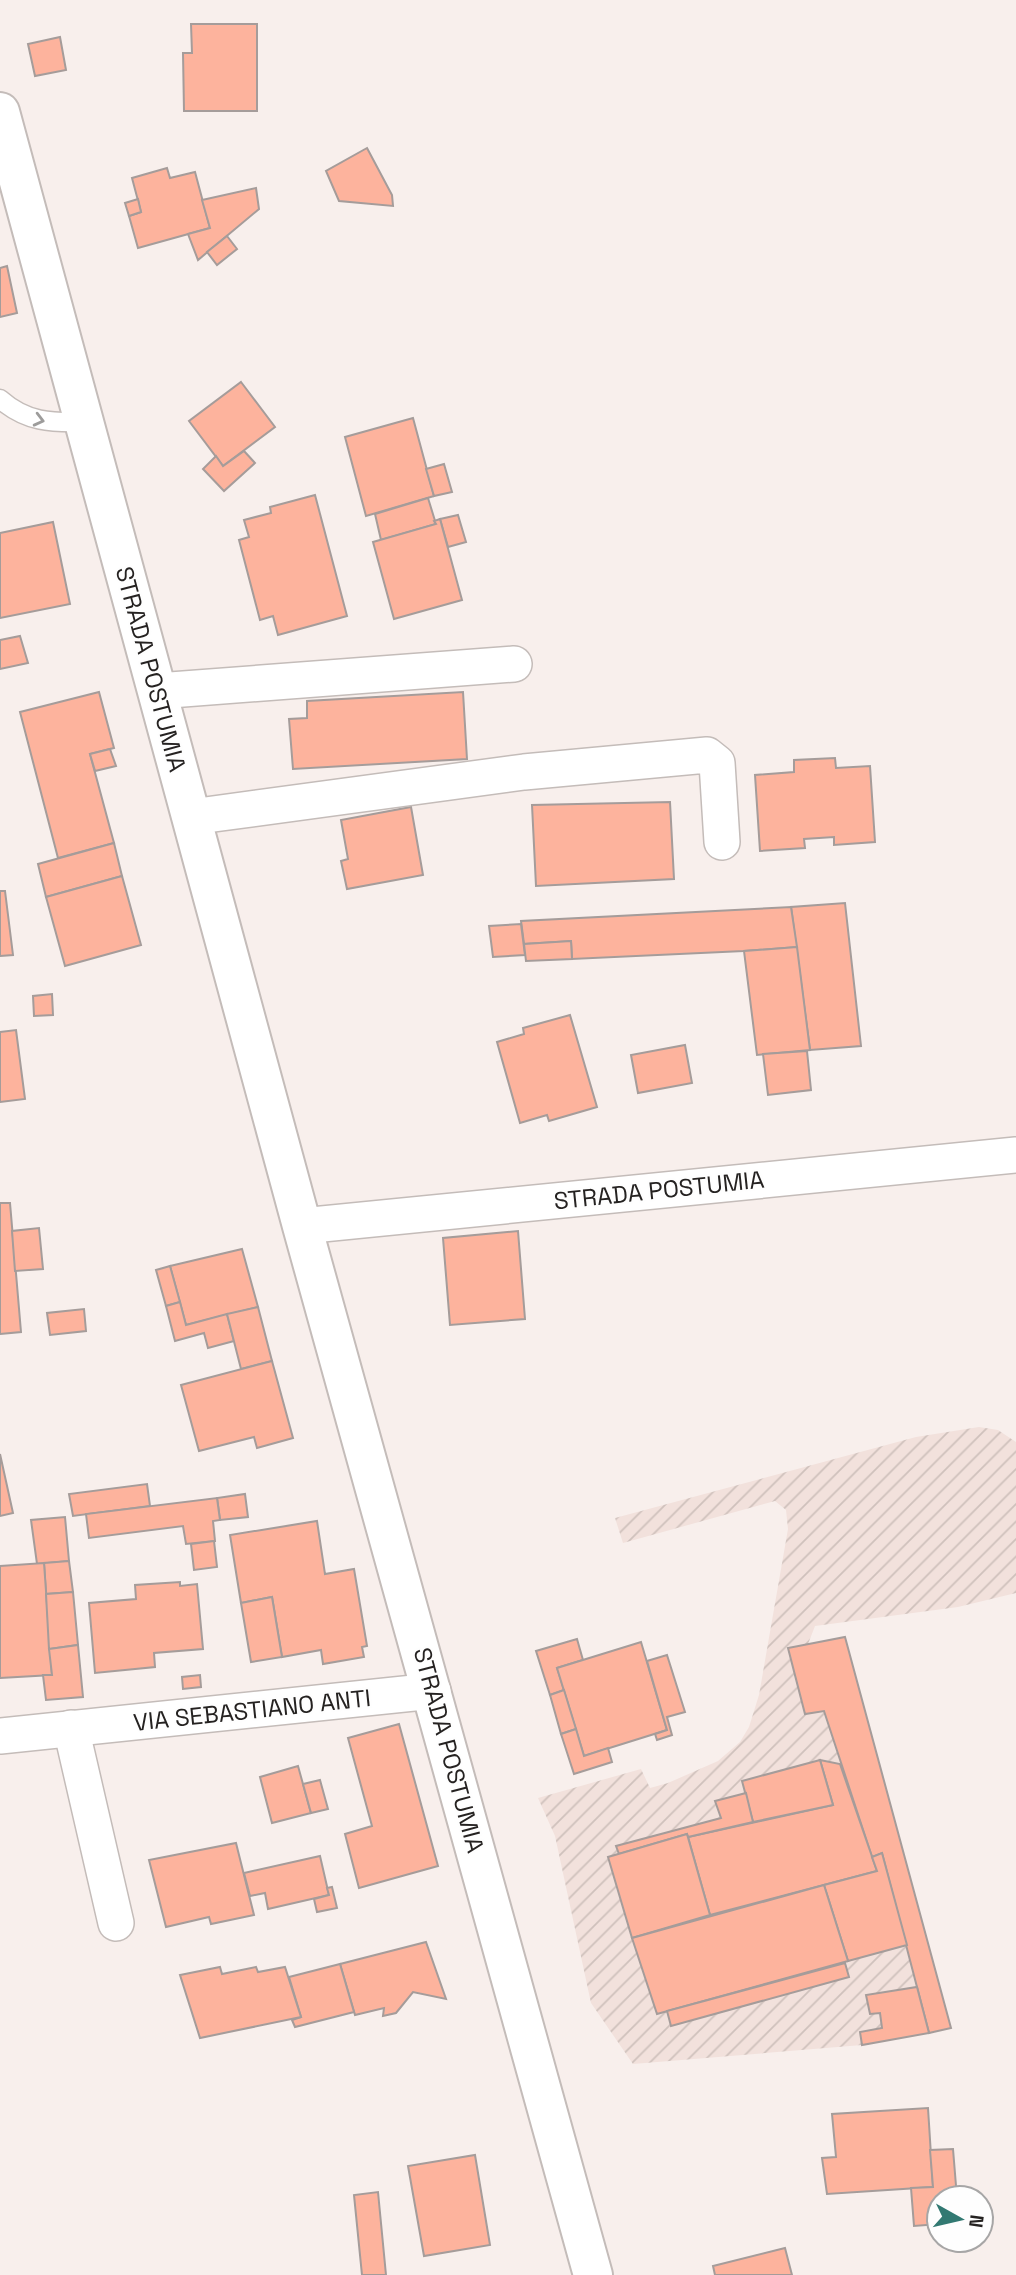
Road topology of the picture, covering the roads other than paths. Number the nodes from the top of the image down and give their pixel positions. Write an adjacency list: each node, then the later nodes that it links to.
1 (0, 112): 2 (main road, STRADA POSTUMIA)
2 (6, 162): 4 (main road, STRADA POSTUMIA)
3 (0, 399): 4 (lane, one-way to 4)
4 (84, 422): 6 (main road, STRADA POSTUMIA)
5 (514, 664): 6 (street)
6 (157, 691): 7 (main road, STRADA POSTUMIA)
7 (191, 817): 8 (street); 10 (main road, STRADA POSTUMIA)
8 (722, 842)
9 (1016, 1155): 10 (street, STRADA POSTUMIA)
10 (302, 1226): 11 (main road, STRADA POSTUMIA)
11 (433, 1691): 12 (street, VIA SEBASTIANO ANTI); 15 (main road, STRADA POSTUMIA)
12 (71, 1728): 13 (street, VIA SEBASTIANO ANTI); 14 (street)
13 (0, 1736)
14 (117, 1923)
15 (593, 2275)

